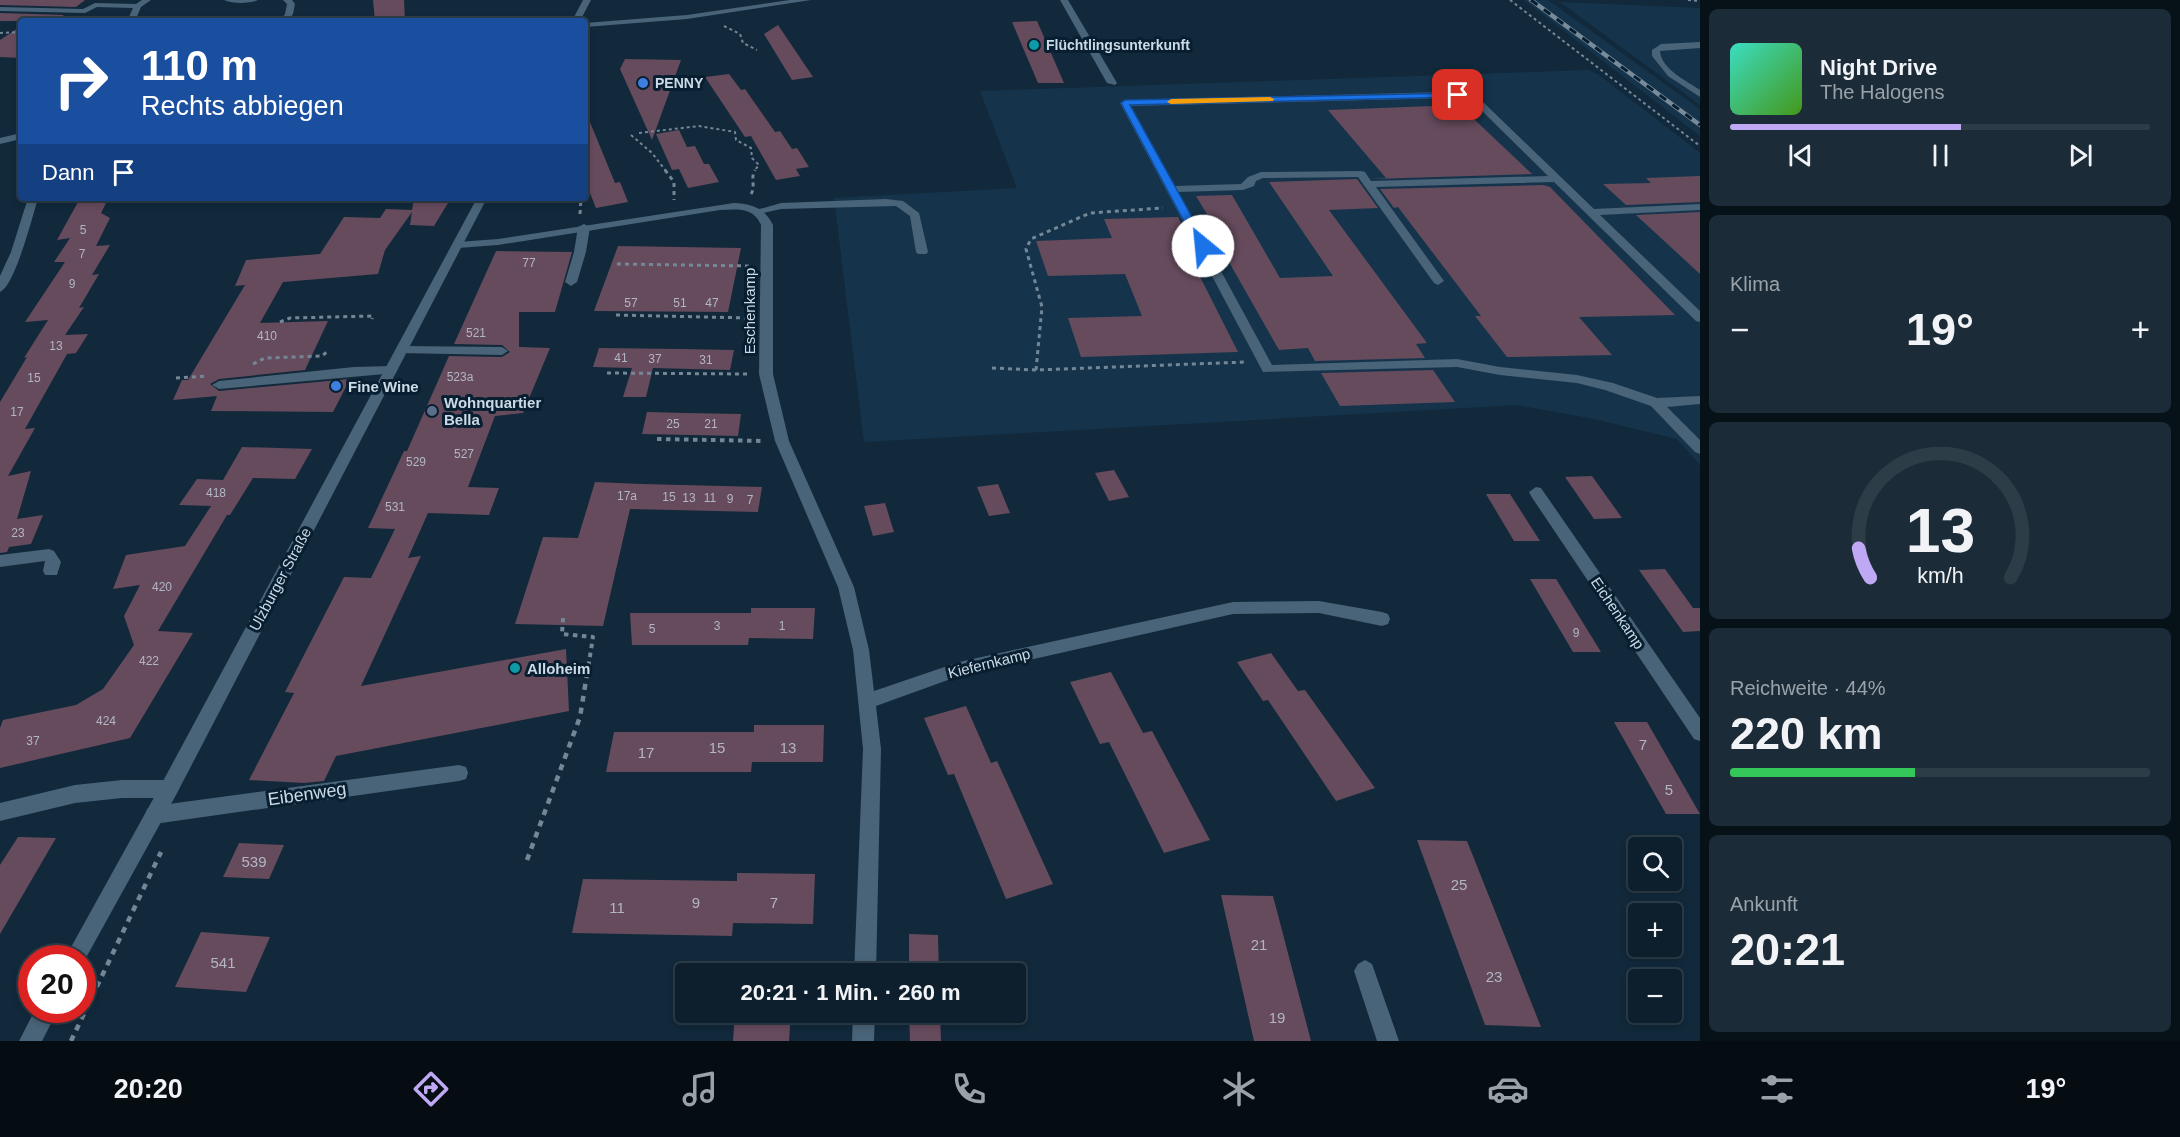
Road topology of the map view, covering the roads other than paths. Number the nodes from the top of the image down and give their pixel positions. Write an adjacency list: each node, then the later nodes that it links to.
1 (147, 0): 8 (street)
2 (228, 0): 3 (street)
3 (254, 0)
4 (287, 0): 11 (street)
5 (586, 0): 12 (street)
6 (807, 0): 13 (street)
7 (1064, 0): 15 (street)
8 (138, 6): 9 (street); 10 (street)
9 (0, 9)
10 (132, 18)
11 (286, 18)
12 (577, 18)
13 (588, 25)
14 (1700, 45): 16 (street)
15 (1112, 83)
16 (1700, 94)
17 (18, 137): 18 (street)
18 (0, 141)
19 (1559, 179): 20 (street); 21 (street); 26 (street)
20 (1368, 184): 21 (street); 30 (street)
21 (1172, 189): 39 (street)
22 (32, 201): 32 (street)
23 (480, 201): 28 (street, Ulzburger Straße)
24 (1700, 207): 26 (street)
25 (758, 211): 27 (street); 29 (street); 45 (street, Eschenkamp)
26 (1593, 212): 33 (street)
27 (584, 227): 28 (street); 31 (street)
28 (458, 245): 34 (street, Ulzburger Straße)
29 (922, 252)
30 (1438, 280)
31 (571, 282)
32 (0, 288)
33 (1700, 318)
34 (402, 350): 35 (street); 36 (street, Ulzburger Straße)
35 (502, 351)
36 (391, 370): 37 (street); 48 (street, Ulzburger Straße)
37 (219, 385)
38 (1700, 400): 39 (street)
39 (1656, 403): 40 (street)
40 (1700, 449)
41 (1536, 492): 46 (street, Eichenkamp)
42 (0, 561): 43 (street)
43 (51, 571)
44 (1382, 619): 45 (street, Kiefernkamp)
45 (868, 701): 52 (street)
46 (1700, 733)
47 (459, 773): 50 (street, Eibenweg)
48 (168, 789): 49 (street); 50 (street, Ulzburger Straße)
49 (0, 812)
50 (154, 815): 51 (street, Ulzburger Straße)
51 (82, 945)
52 (865, 963)
53 (1365, 971): 58 (street)
54 (40, 1023): 56 (street)
55 (864, 1023): 57 (street)
56 (30, 1041)
57 (863, 1041)
58 (1388, 1041)

